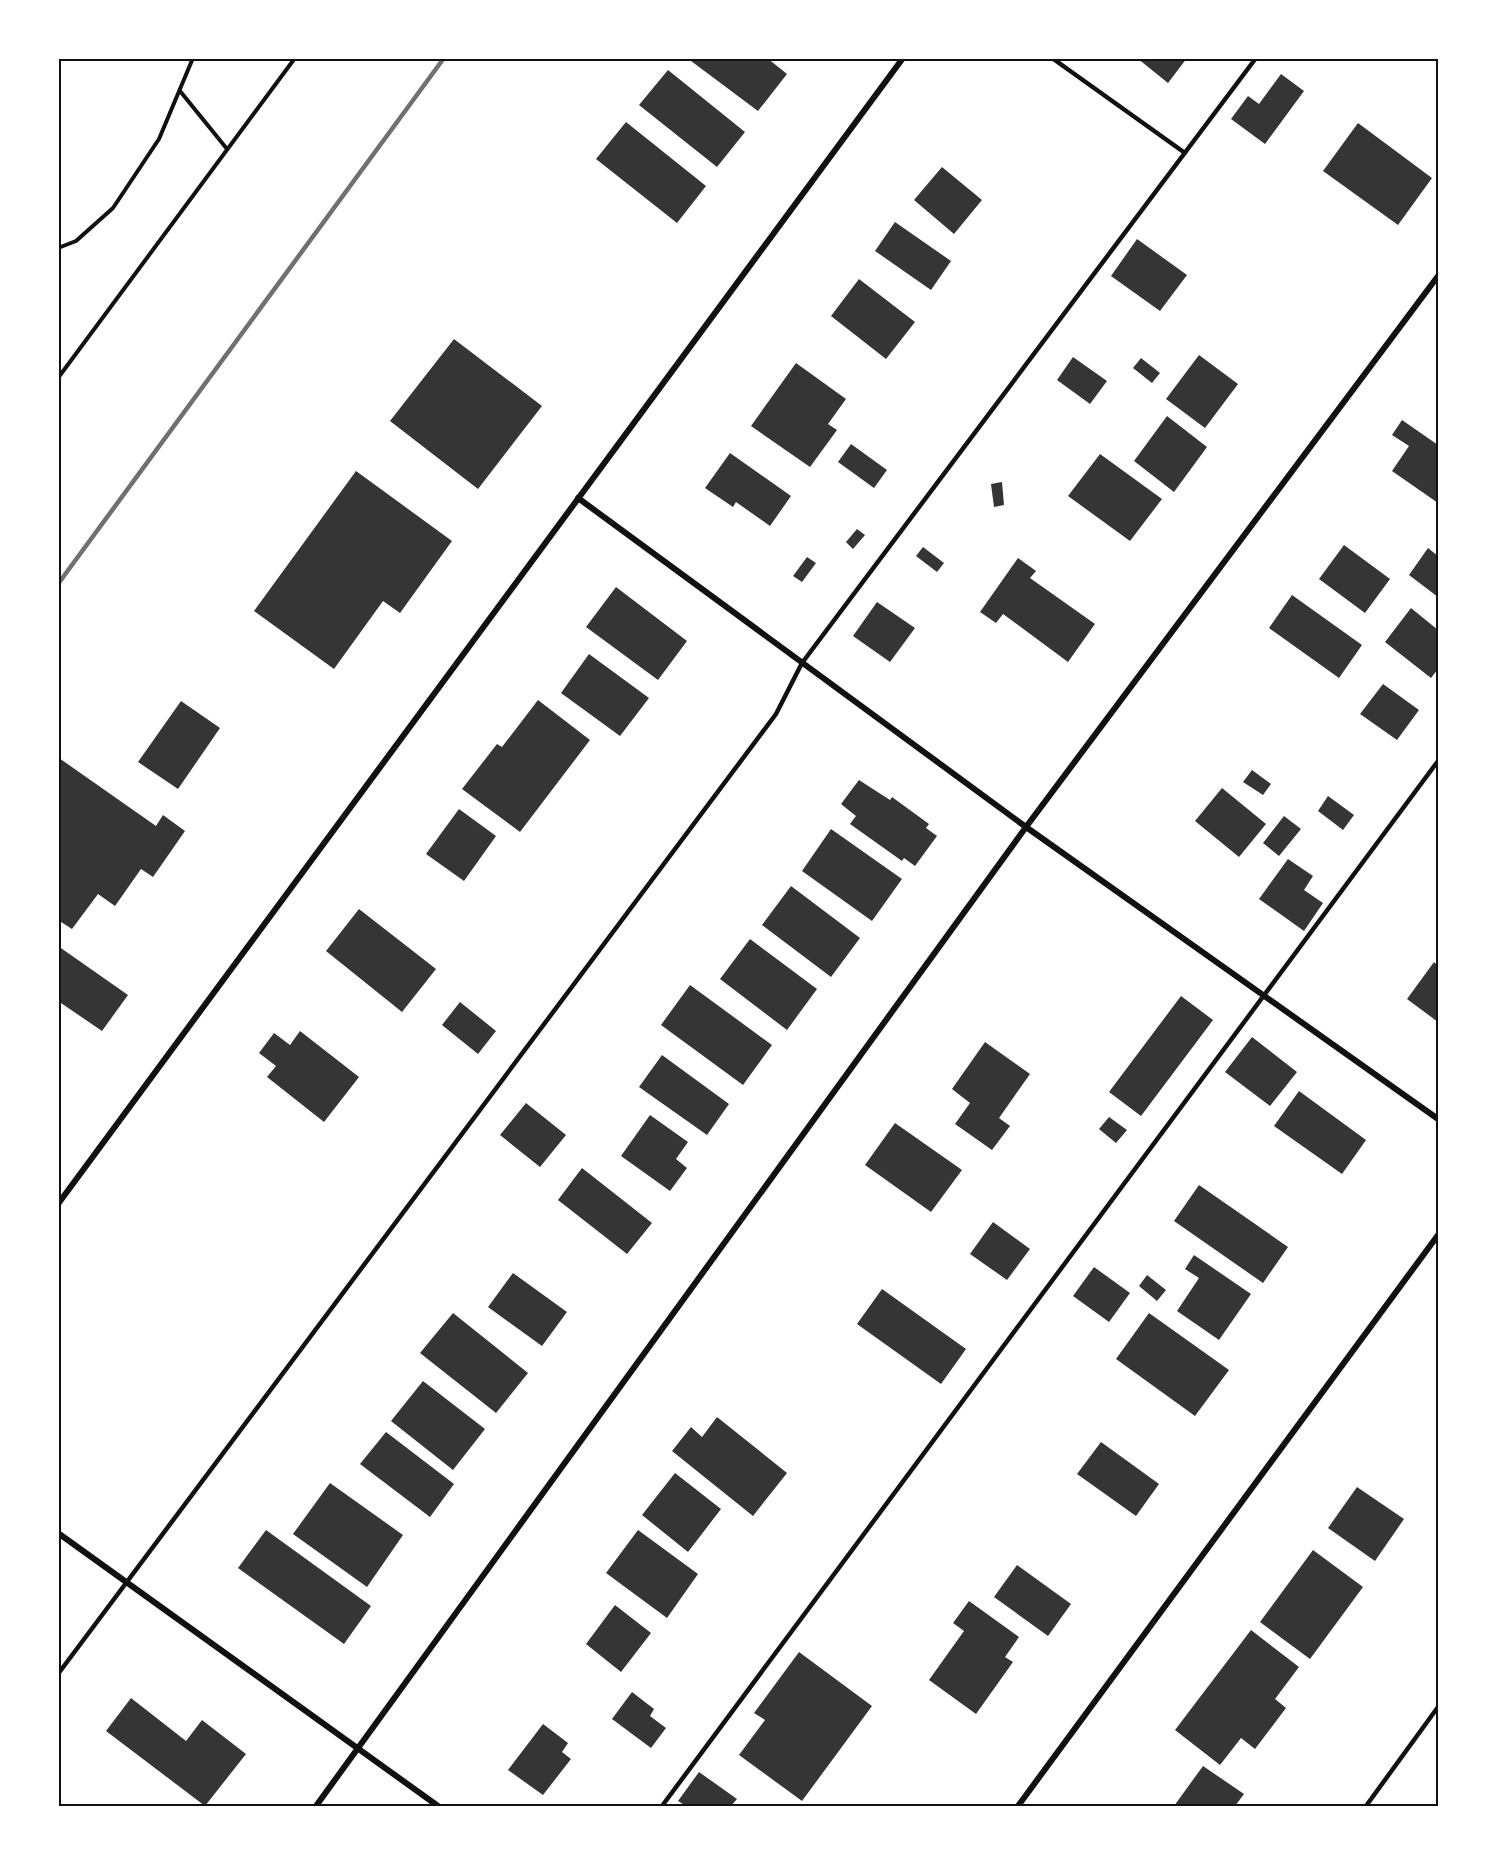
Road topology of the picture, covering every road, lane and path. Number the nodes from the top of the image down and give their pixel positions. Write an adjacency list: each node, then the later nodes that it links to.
1 (193, 58): 6 (path)
2 (295, 58): 7 (path)
3 (903, 58): 12 (street)
4 (1052, 58): 8 (lane)
5 (1256, 58): 8 (lane)
6 (180, 91): 7 (path); 9 (path)
7 (227, 149): 11 (path)
8 (1185, 153): 13 (lane)
9 (58, 248)
10 (1438, 276): 15 (street)
11 (58, 378)
12 (579, 498): 13 (street); 18 (street)
13 (802, 663): 15 (street); 21 (lane)
14 (1438, 761): 16 (lane)
15 (1026, 826): 16 (street); 24 (street)
16 (1263, 995): 17 (street); 27 (lane)
17 (1438, 1119)
18 (58, 1204)
19 (1438, 1235): 28 (street)
20 (58, 1533): 21 (street)
21 (127, 1583): 22 (lane); 24 (street)
22 (58, 1674)
23 (1438, 1707): 29 (lane)
24 (358, 1749): 25 (street); 26 (street)
25 (316, 1806)
26 (438, 1806)
27 (662, 1806)
28 (1018, 1806)
29 (1366, 1806)

